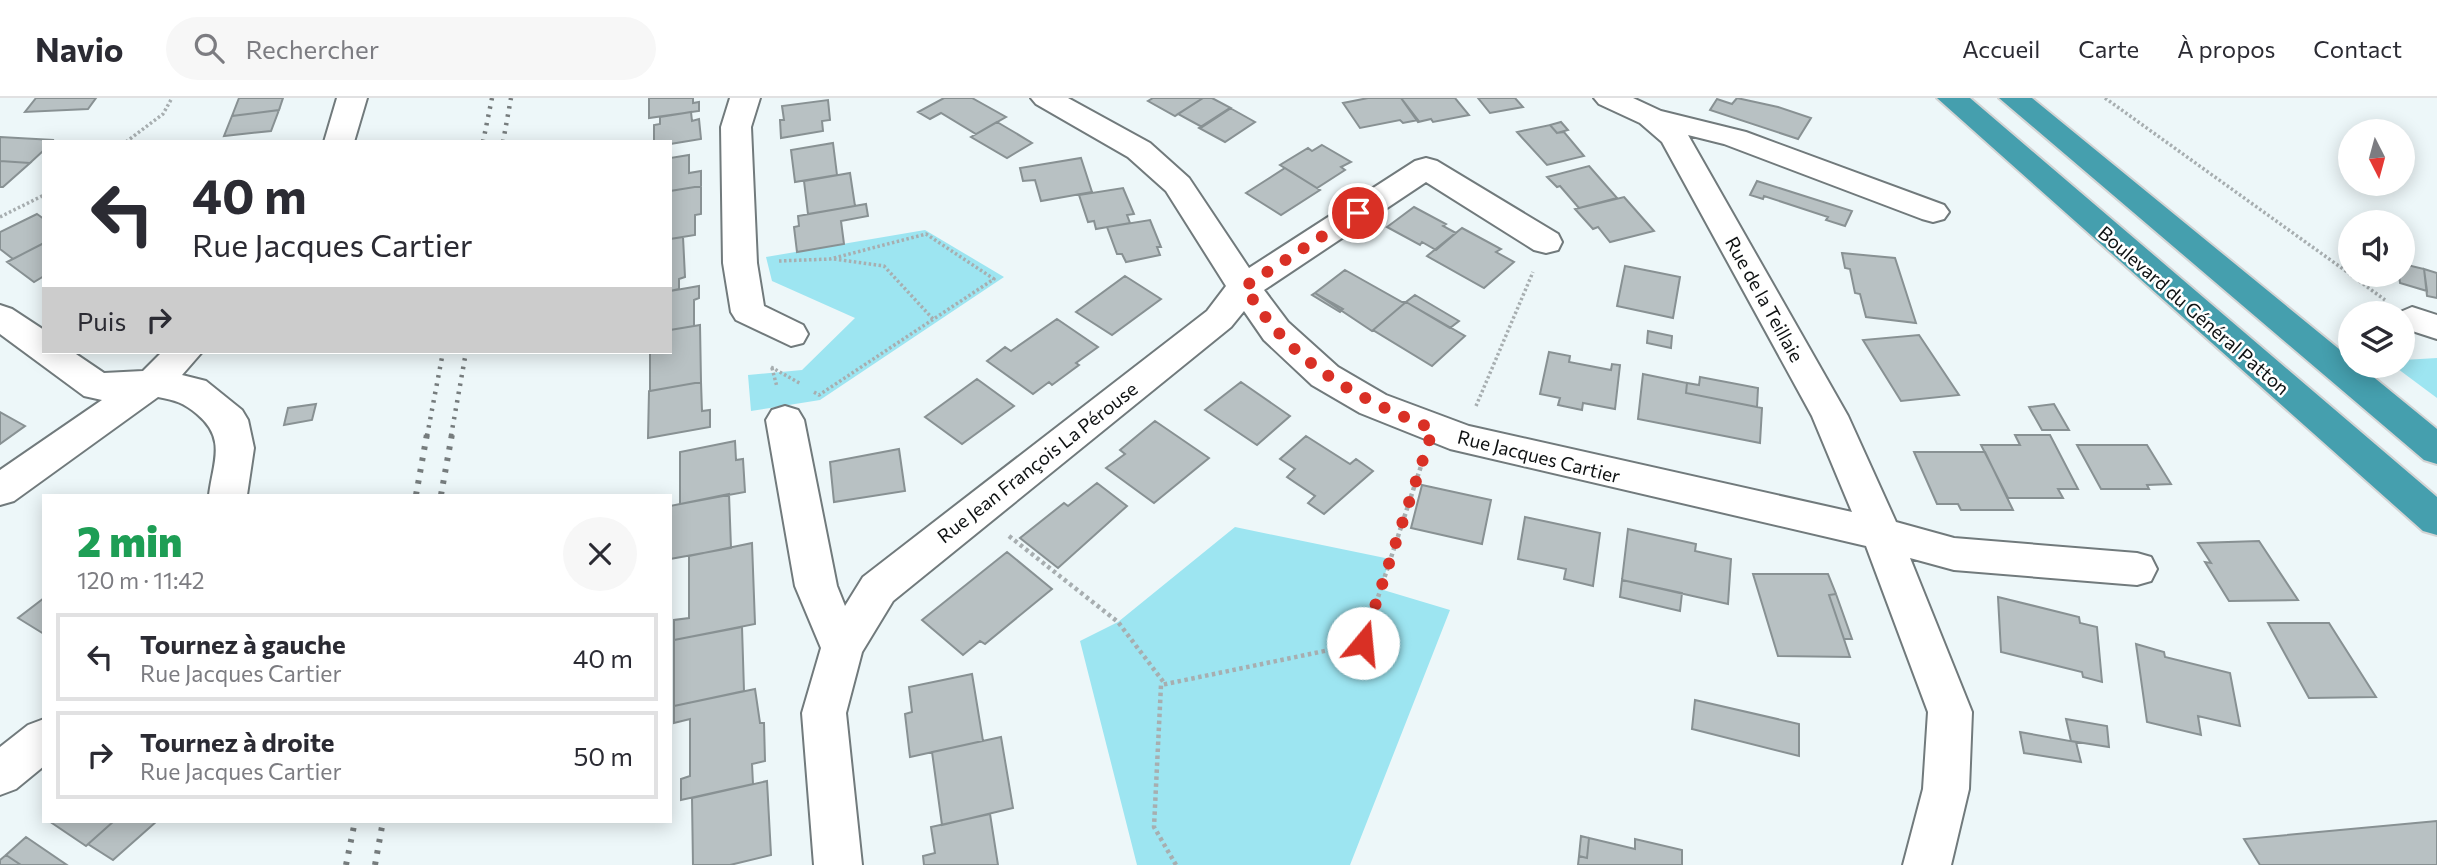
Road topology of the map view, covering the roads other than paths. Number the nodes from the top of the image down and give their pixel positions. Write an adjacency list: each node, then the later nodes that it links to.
1 (352, 98): 8 (street)
2 (744, 98): 13 (street)
3 (1046, 98): 11 (street, Rue Jacques Cartier)
4 (1609, 98): 7 (street, Rue de la Teillaie)
5 (1952, 98): 22 (highway, Boulevard du Général Patton)
6 (2014, 98): 19 (highway)
7 (1651, 117): 9 (street); 23 (street, Rue de la Teillaie)
8 (340, 140)
9 (1933, 212)
10 (1545, 242): 11 (street)
11 (1244, 287): 23 (street, Rue Jacques Cartier); 25 (street, Rue Jean François La Pérouse)
12 (0, 317): 14 (street)
13 (791, 334)
14 (42, 347)
15 (51, 354): 17 (street)
16 (182, 354): 17 (street)
17 (152, 383): 20 (street); 21 (street)
18 (785, 420): 25 (street)
19 (2437, 450)
20 (0, 490)
21 (228, 494)
22 (2437, 520)
23 (1881, 534): 24 (street); 29 (street, Rue de la Teillaie)
24 (2137, 569)
25 (842, 648): 28 (street, Rue Jean François La Pérouse)
26 (42, 741): 27 (street)
27 (0, 774)
28 (838, 865)
29 (1927, 865)

